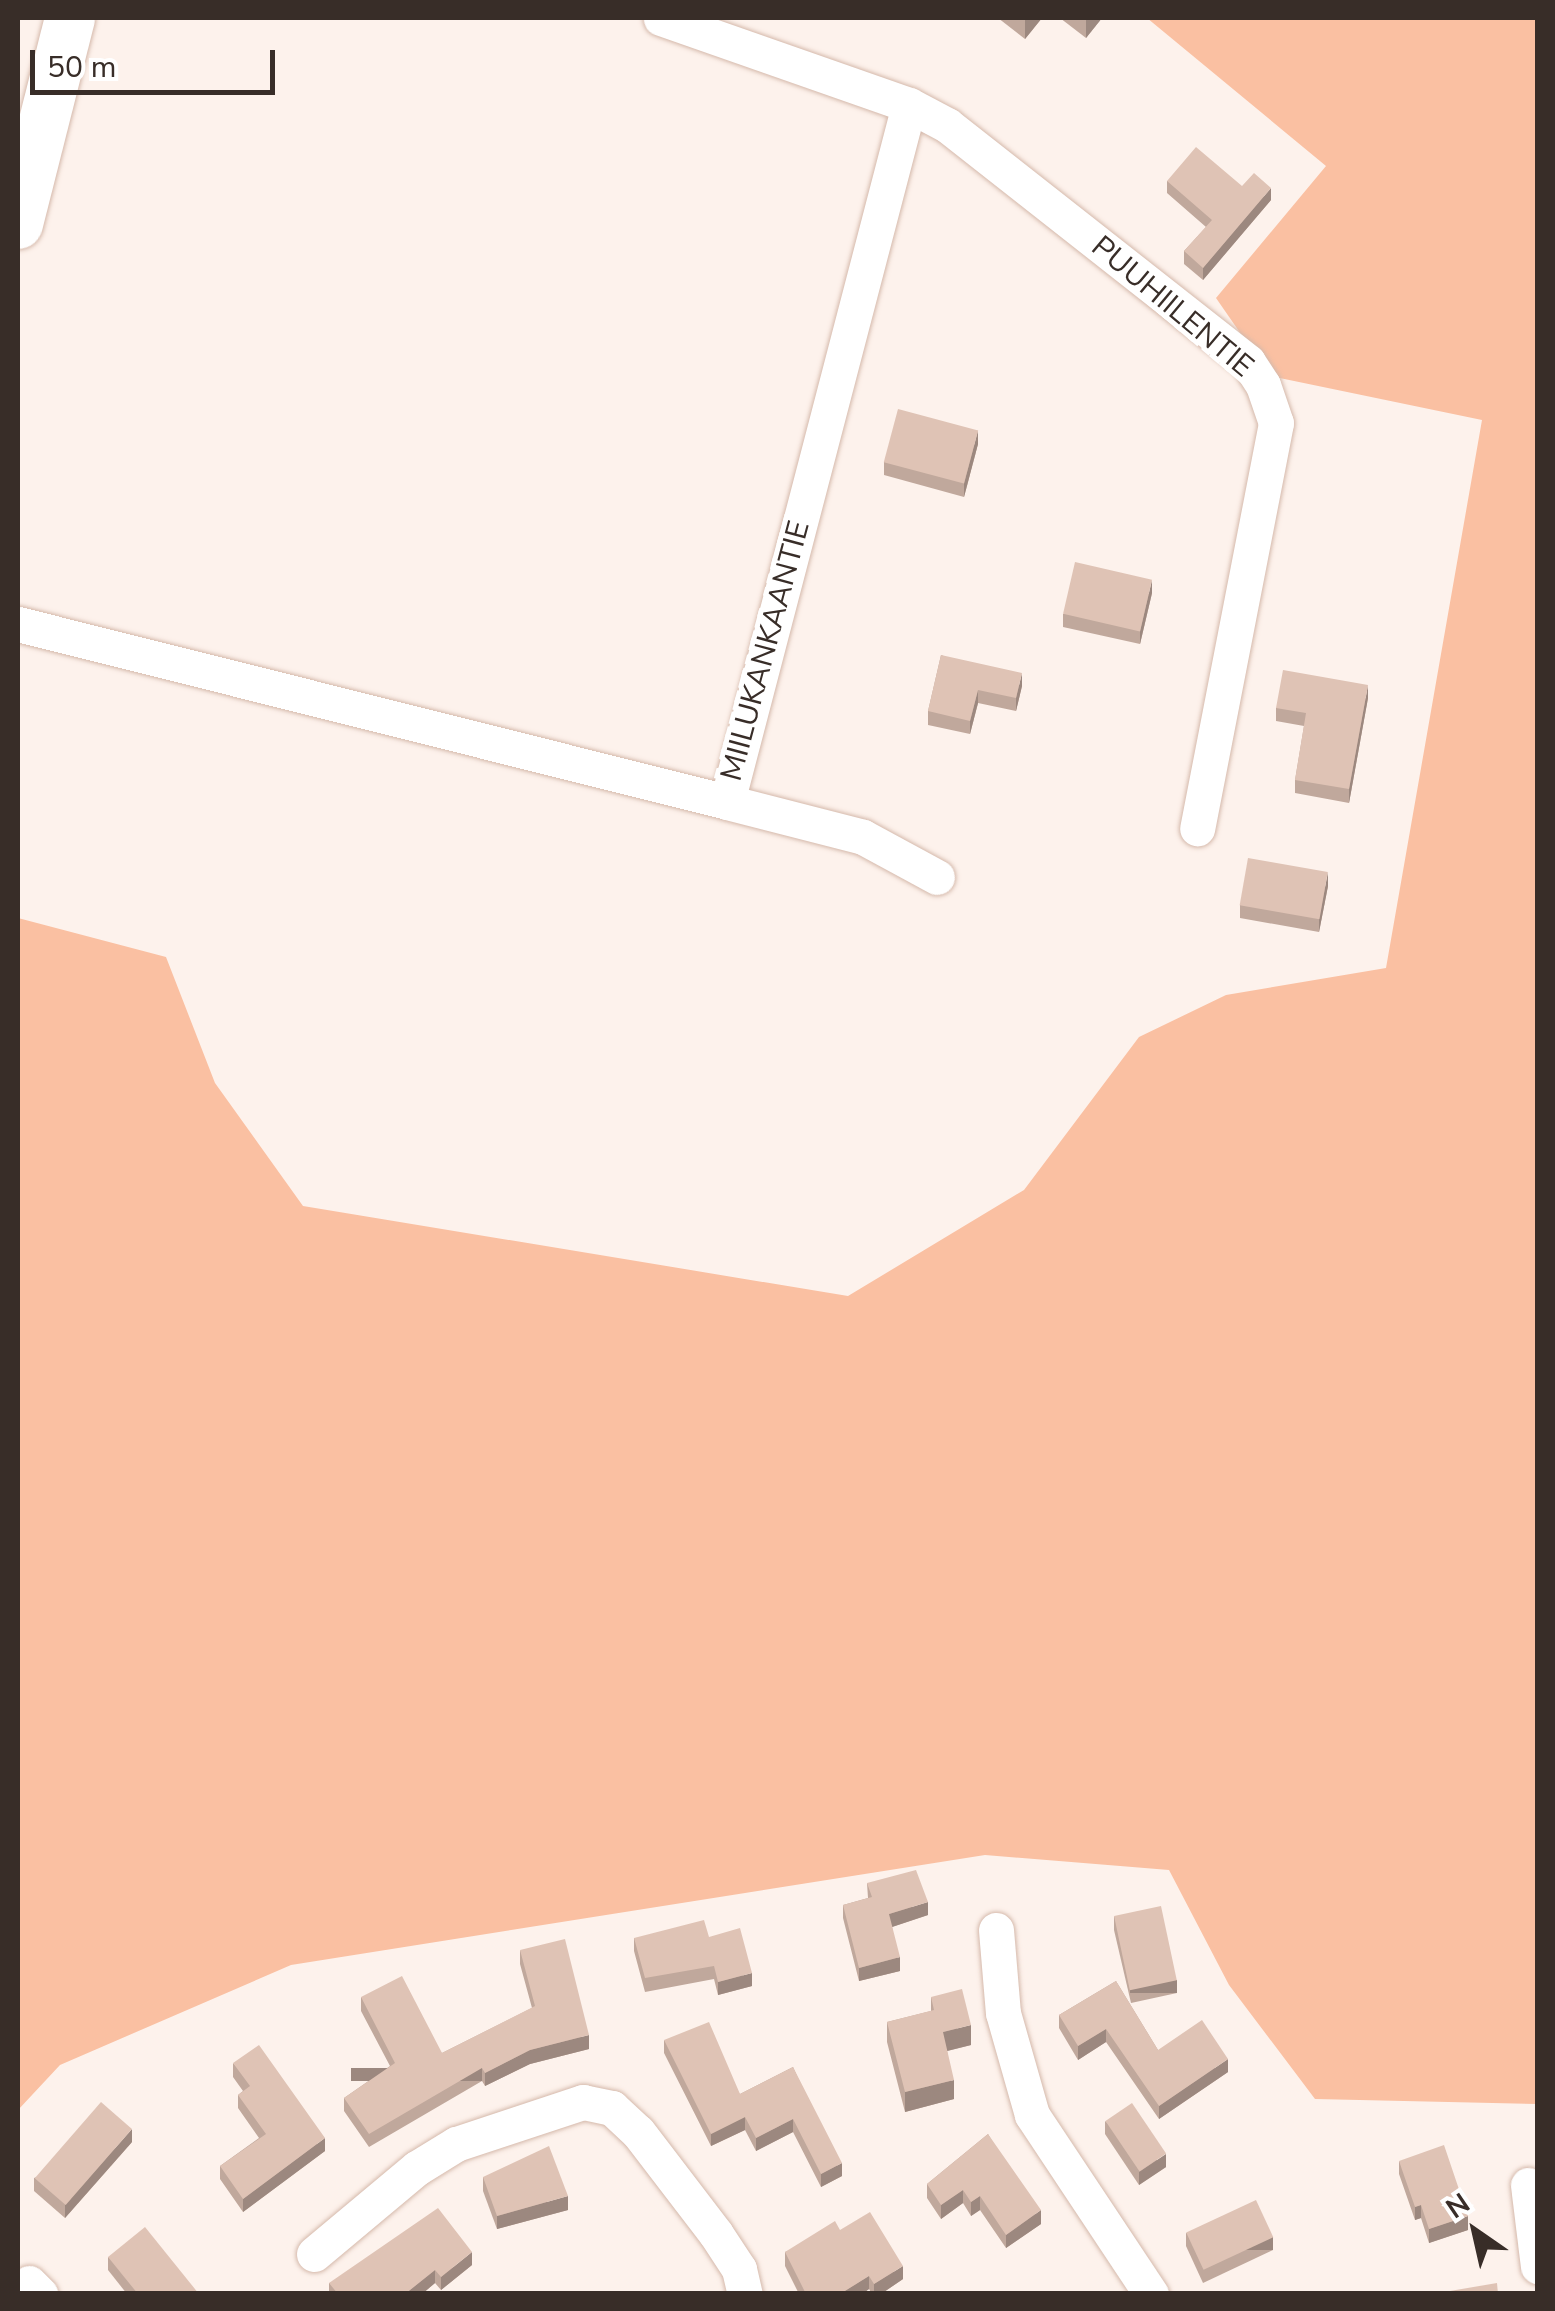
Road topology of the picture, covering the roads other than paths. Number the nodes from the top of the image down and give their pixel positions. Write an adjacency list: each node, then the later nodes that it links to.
1 (70, 18): 4 (street)
2 (661, 18): 3 (street)
3 (908, 105): 6 (street, MIILUKANKAANTIE); 7 (street, PUUHIILENTIE)
4 (18, 224)
5 (18, 624): 6 (street, MIILUKANKAANTIE)
6 (727, 802): 8 (street)
7 (1197, 828)
8 (937, 877)
9 (996, 1930): 14 (street)
10 (1528, 2185): 12 (street)
11 (314, 2254): 13 (street)
12 (1538, 2266)
13 (745, 2294)
14 (1151, 2294)

